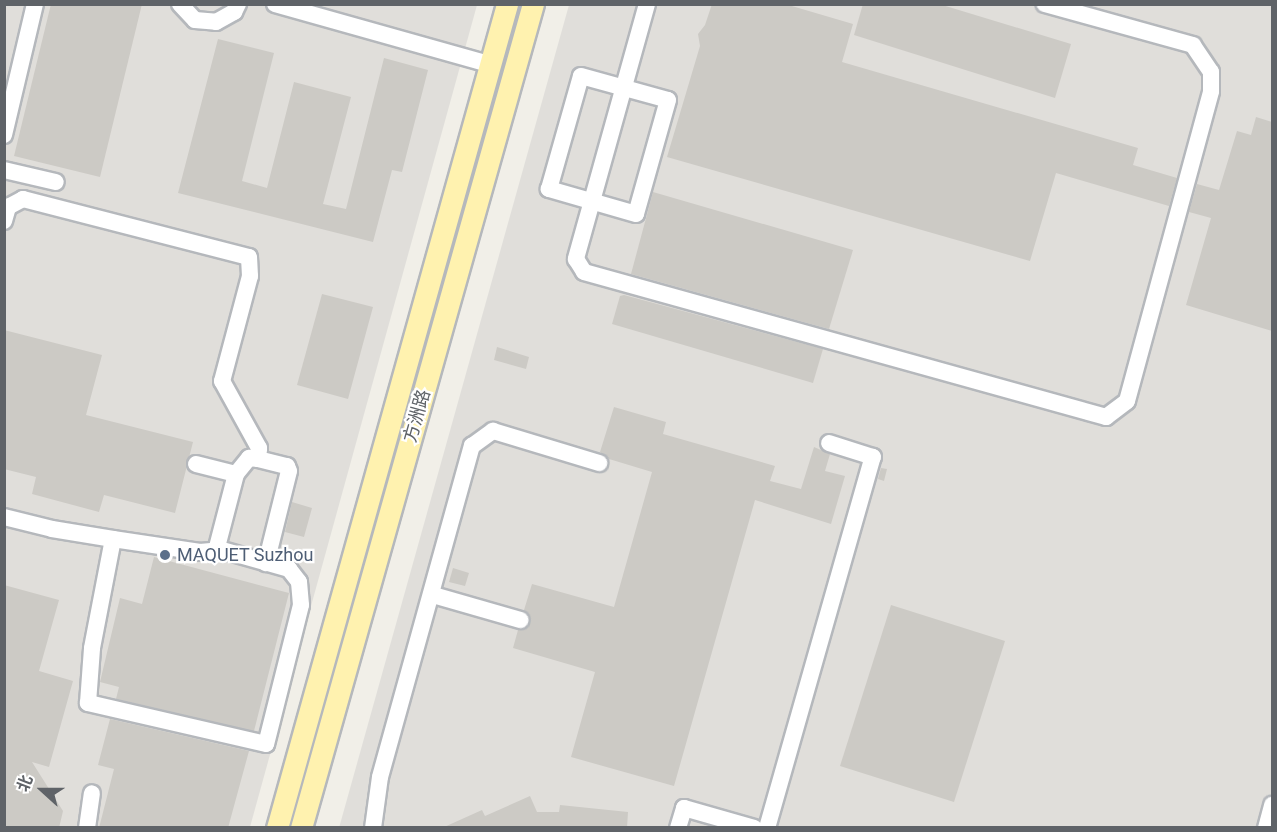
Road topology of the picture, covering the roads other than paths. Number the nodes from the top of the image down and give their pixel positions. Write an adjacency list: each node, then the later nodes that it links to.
1 (35, 4): 11 (lane)
2 (180, 4): 3 (lane)
3 (238, 4)
4 (275, 4): 9 (lane)
5 (507, 4): 9 (main road, 方洲路)
6 (533, 4): 31 (main road, 方洲路)
7 (647, 4): 10 (lane)
8 (1045, 4): 14 (lane)
9 (489, 64): 30 (main road, 方洲路)
10 (624, 88): 14 (lane); 14 (lane); 14 (lane)
11 (4, 135)
12 (4, 170): 13 (lane)
13 (56, 182)
14 (591, 202)
15 (4, 221): 17 (lane)
16 (829, 443): 35 (lane)
17 (258, 459): 20 (lane); 24 (lane)
18 (599, 463): 25 (lane)
19 (196, 464): 20 (lane)
20 (236, 474): 23 (lane)
21 (4, 517): 22 (lane)
22 (113, 539): 23 (lane); 24 (lane)
23 (216, 551): 24 (lane)
24 (266, 563)
25 (434, 595): 26 (lane); 32 (lane)
26 (520, 620)
27 (92, 793): 29 (lane)
28 (1272, 805): 36 (lane)
29 (87, 828)
30 (277, 828)
31 (301, 828)
32 (372, 828)
33 (678, 828): 34 (lane)
34 (754, 828)
35 (767, 828)
36 (1266, 828)

